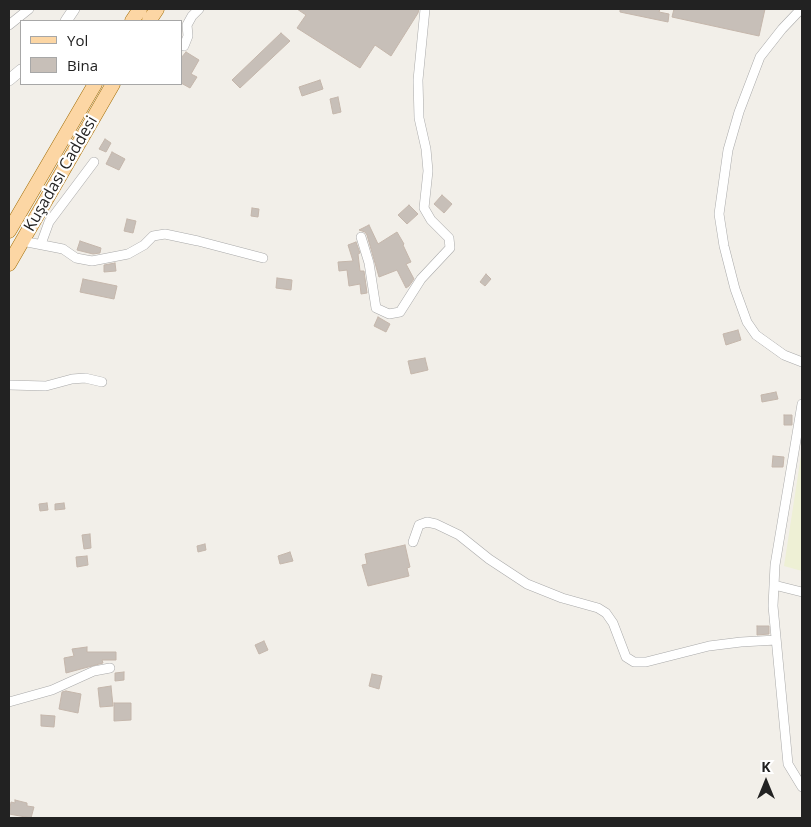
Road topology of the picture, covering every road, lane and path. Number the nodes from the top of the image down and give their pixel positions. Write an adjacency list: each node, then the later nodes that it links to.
1 (29, 9): 11 (street)
2 (74, 9): 8 (street)
3 (140, 9): 9 (main road)
4 (157, 9): 10 (main road)
5 (199, 9): 12 (street)
6 (425, 9): 19 (street)
7 (801, 9): 24 (street)
8 (67, 20)
9 (133, 20)
10 (151, 20)
11 (9, 26)
12 (184, 46)
13 (20, 71): 14 (street)
14 (9, 80)
15 (94, 85): 18 (main road, Kuşadası Caddesi)
16 (112, 85): 20 (main road, Kuşadası Caddesi)
17 (94, 162): 21 (street)
18 (9, 231)
19 (361, 237)
20 (22, 241): 21 (street); 23 (main road, Kuşadası Caddesi)
21 (41, 244): 22 (street)
22 (263, 258)
23 (9, 264)
24 (802, 362)
25 (102, 382): 26 (street)
26 (9, 385)
27 (802, 404): 29 (street)
28 (413, 542): 31 (street)
29 (774, 585): 30 (street); 31 (street)
30 (802, 592)
31 (776, 640): 34 (street)
32 (110, 668): 33 (street)
33 (9, 702)
34 (802, 788)

